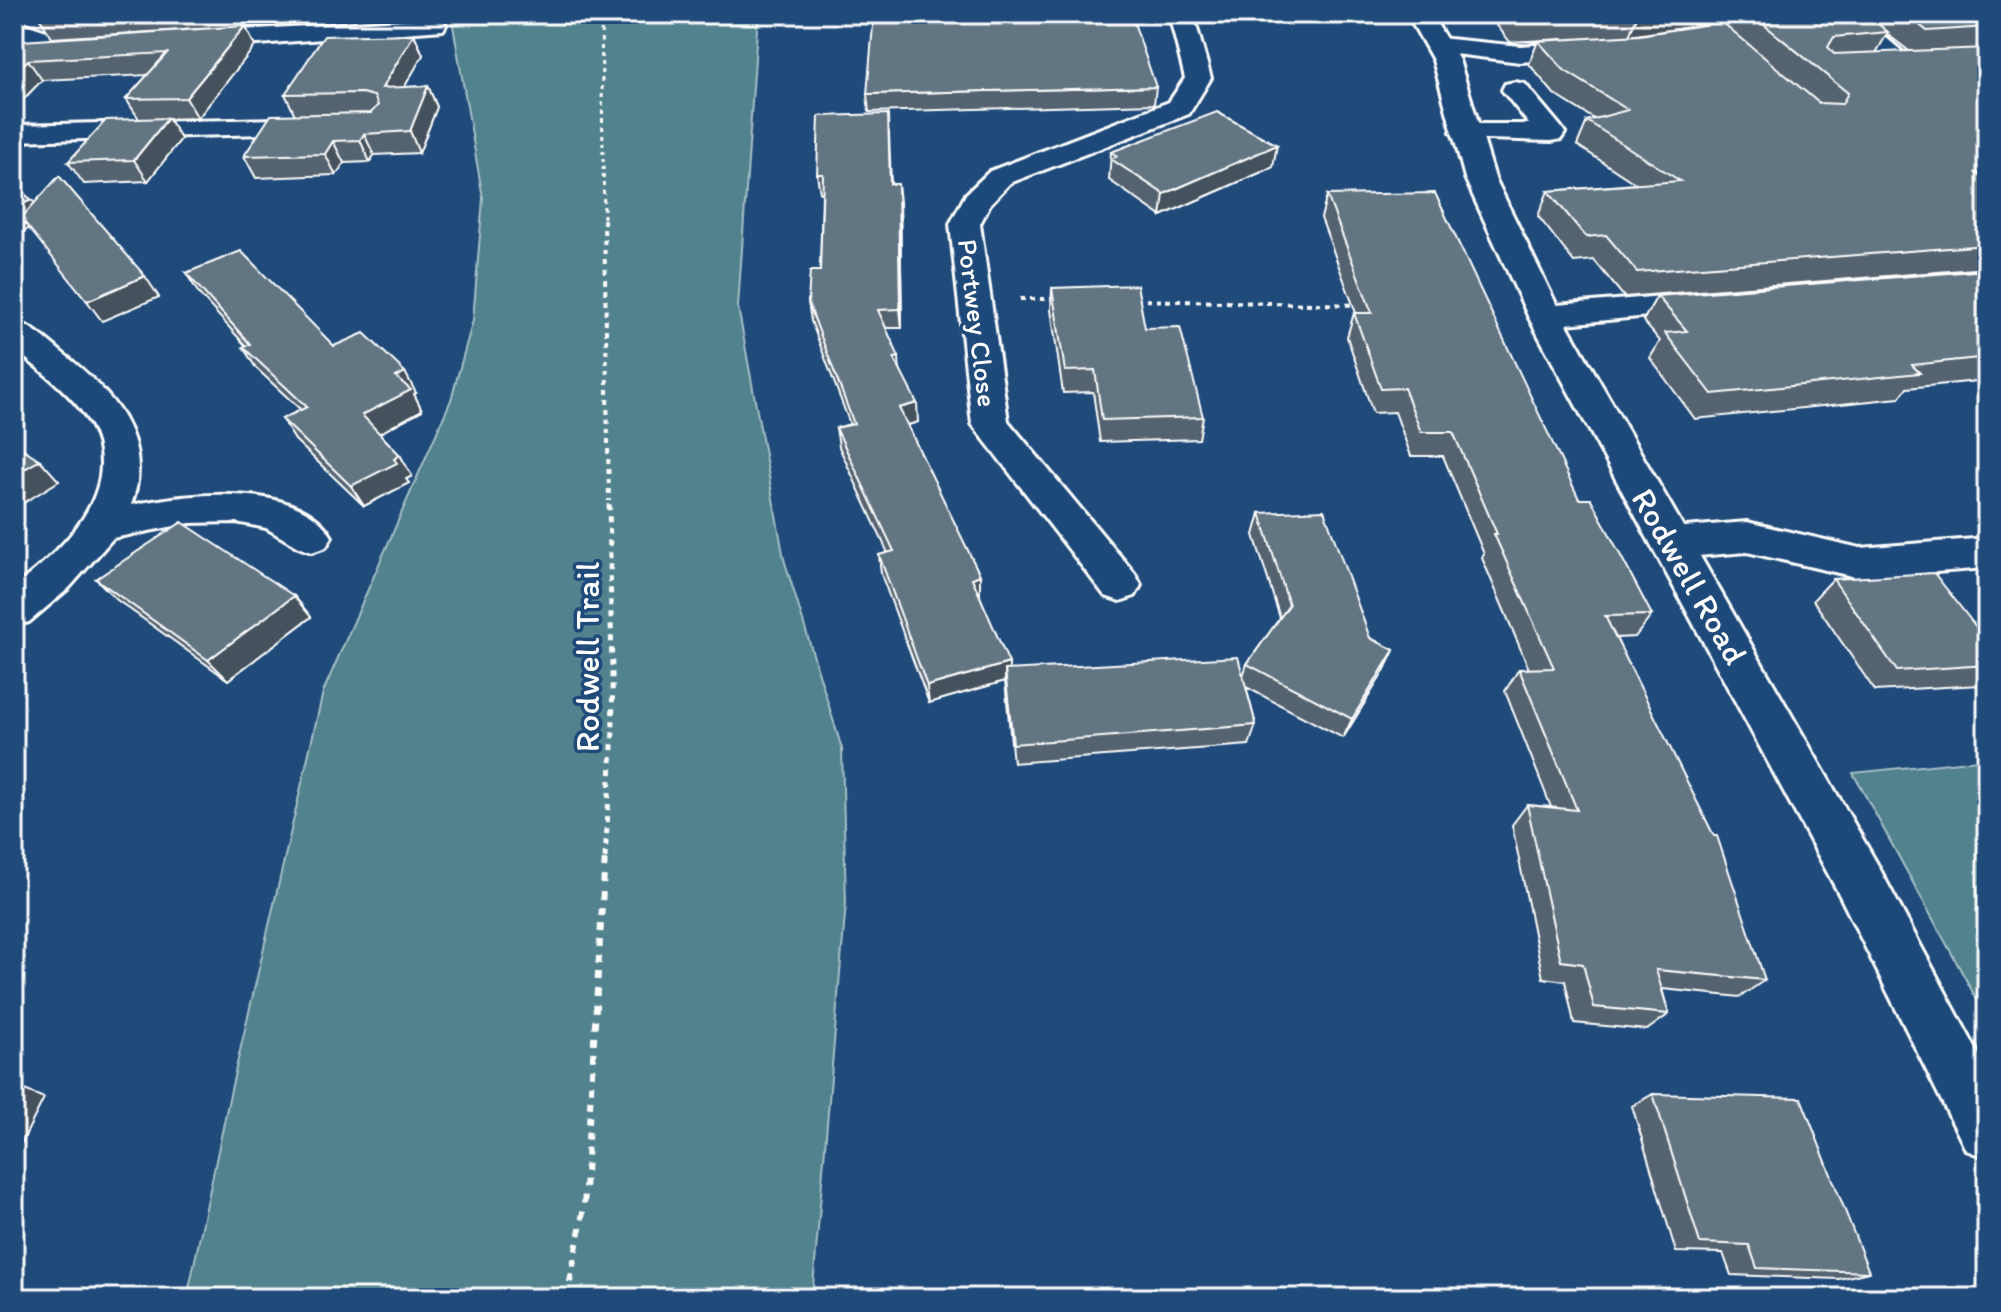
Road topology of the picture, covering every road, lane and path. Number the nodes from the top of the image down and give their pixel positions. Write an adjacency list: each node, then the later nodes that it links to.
1 (601, 14): 34 (path, Rodwell Trail)
2 (1181, 14): 20 (main road, Portwey Close)
3 (1419, 14): 9 (main road, Rodwell Road)
4 (1843, 14): 14 (main road)
5 (434, 25): 7 (main road)
6 (14, 27): 10 (main road)
7 (169, 43)
8 (123, 46): 10 (main road)
9 (1439, 46): 11 (main road); 18 (main road, Rodwell Road)
10 (91, 48): 12 (main road)
11 (1613, 48)
12 (14, 51)
13 (1932, 63): 14 (main road)
14 (1905, 65): 15 (main road)
15 (1860, 67)
16 (1515, 90): 18 (main road)
17 (355, 125): 19 (main road)
18 (1465, 132): 25 (main road, Rodwell Road)
19 (14, 133)
20 (975, 298): 21 (path); 31 (main road, Portwey Close)
21 (1068, 299)
22 (1130, 300): 24 (path)
23 (1736, 300): 25 (main road)
24 (1361, 305)
25 (1545, 316): 29 (main road, Rodwell Road)
26 (14, 332): 27 (main road)
27 (101, 526): 28 (main road); 32 (main road)
28 (312, 537)
29 (1673, 543): 30 (main road); 33 (main road, Rodwell Road)
30 (1987, 553)
31 (1120, 585)
32 (14, 610)
33 (1987, 1129)
34 (567, 1298)

